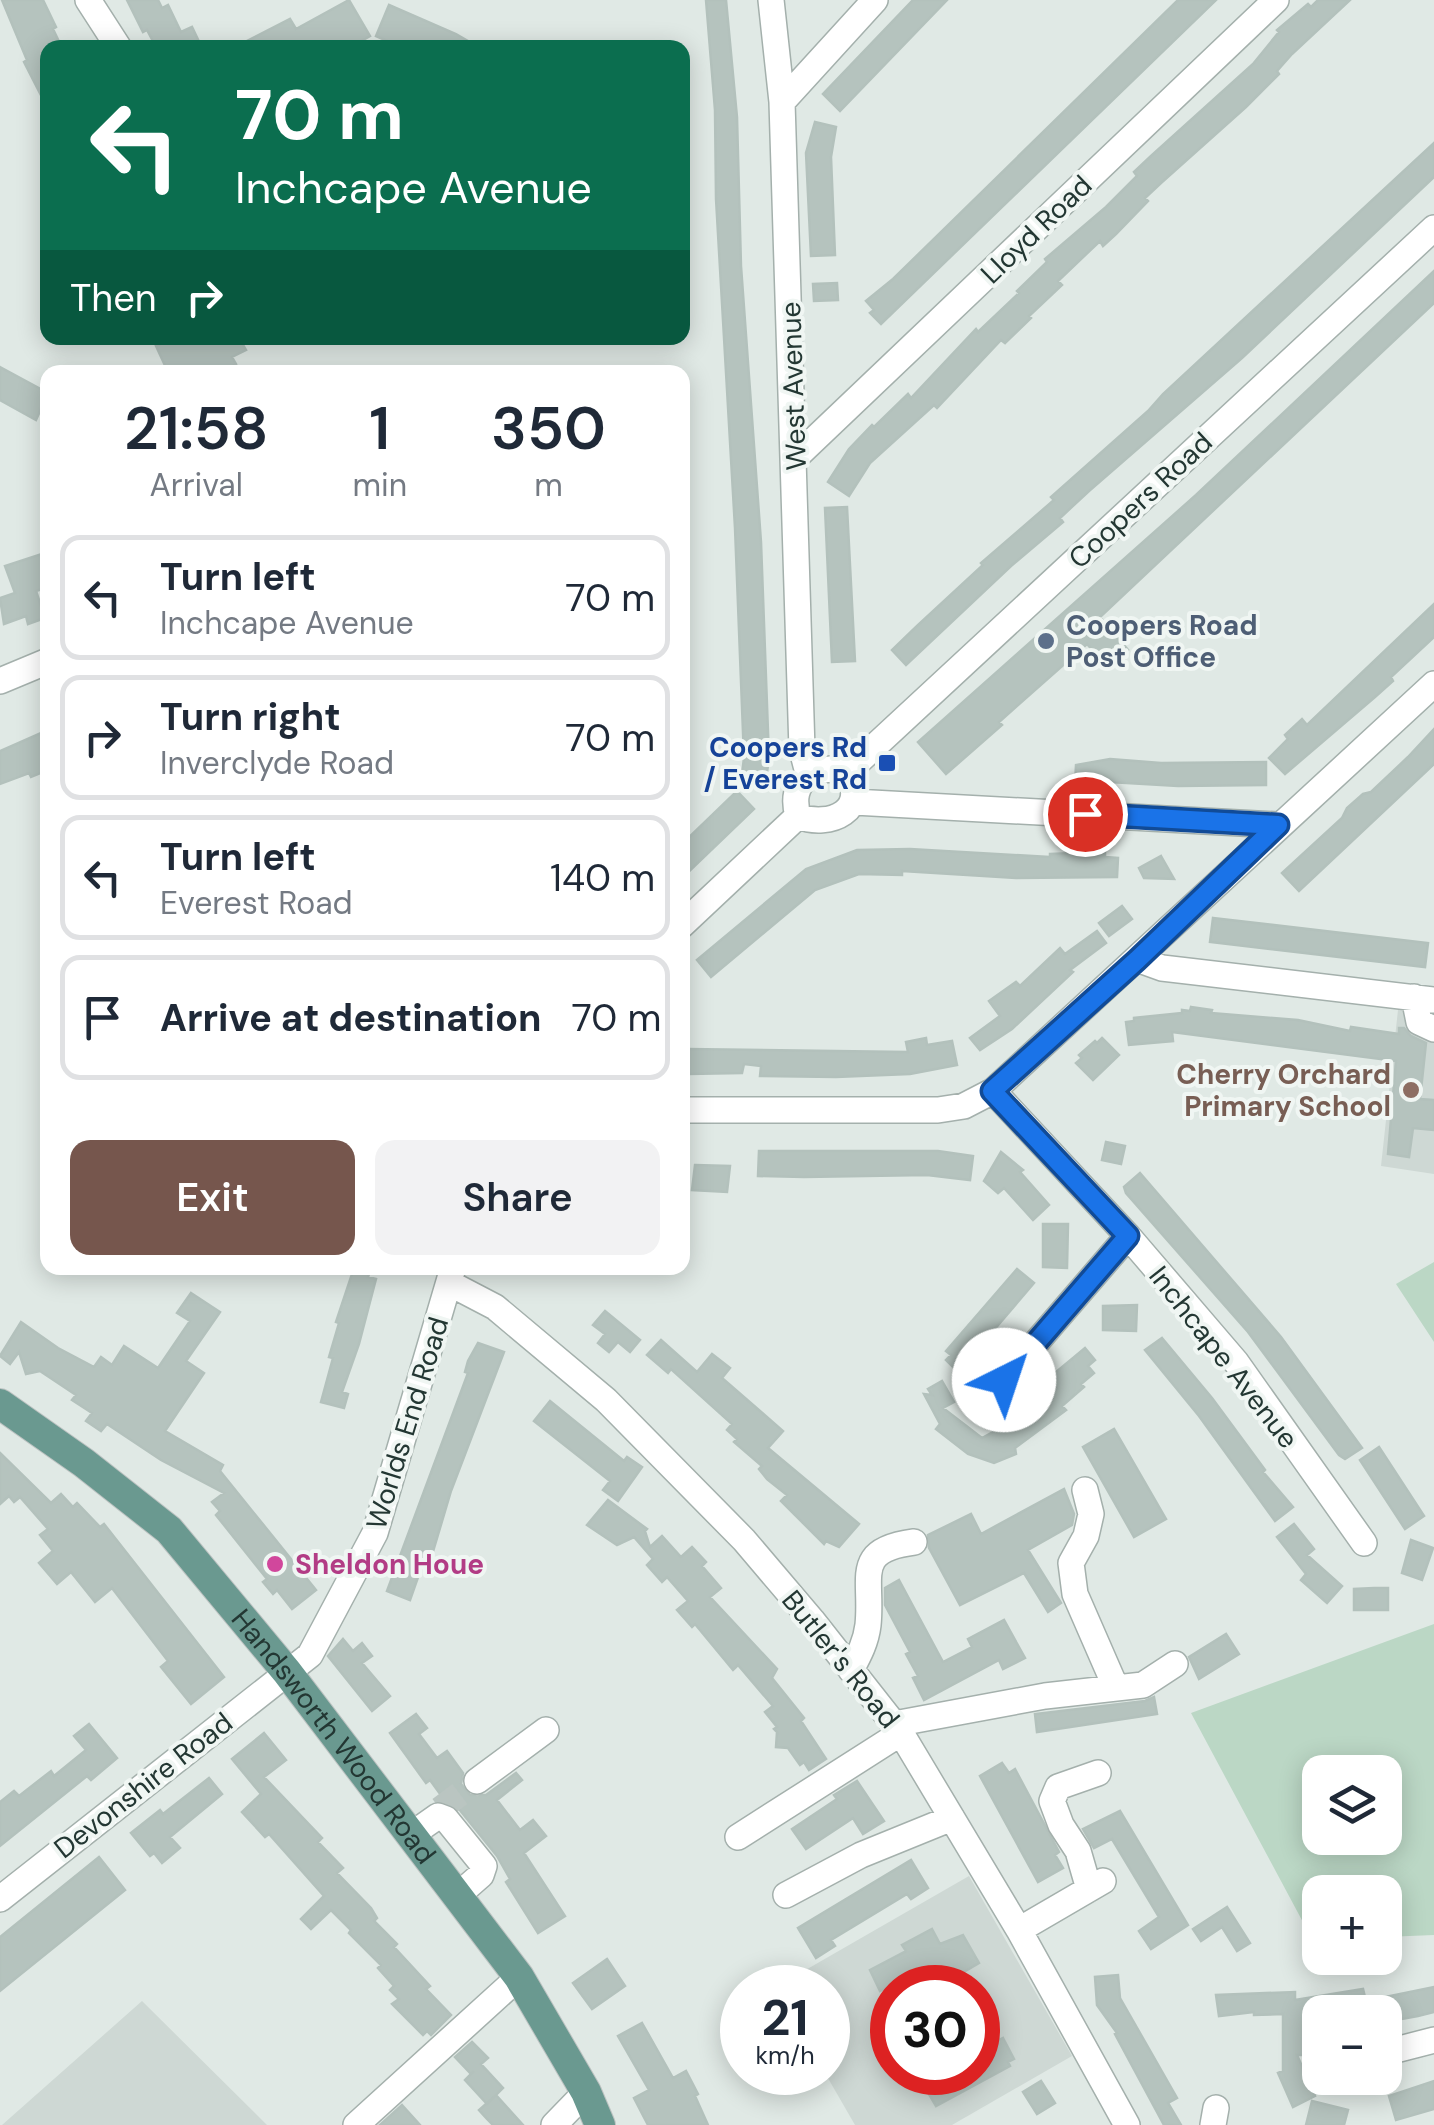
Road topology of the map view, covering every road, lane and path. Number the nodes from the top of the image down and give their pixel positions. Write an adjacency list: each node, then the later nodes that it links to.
1 (88, 0): 5 (street)
2 (770, 0): 6 (street, West Avenue)
3 (875, 0): 6 (street)
4 (1276, 0): 8 (street, Lloyd Road)
5 (114, 40)
6 (782, 102): 8 (street, West Avenue)
7 (1434, 228): 13 (street, Coopers Road)
8 (796, 458): 12 (street, West Avenue)
9 (40, 665): 10 (street)
10 (0, 681)
11 (1434, 684): 16 (street)
12 (808, 773): 13 (street); 15 (street)
13 (846, 773): 14 (street)
14 (854, 802): 15 (street); 16 (street)
15 (798, 816): 17 (street)
16 (1278, 825): 18 (street)
17 (690, 918)
18 (1137, 960): 19 (street); 21 (street)
19 (1424, 999): 20 (street)
20 (1434, 1029)
21 (992, 1091): 22 (street); 23 (street, Inchcape Avenue)
22 (690, 1110)
23 (1128, 1236): 25 (street); 29 (street, Inchcape Avenue)
24 (451, 1275): 31 (street, Butler's Road); 32 (street, Worlds End Road)
25 (1004, 1380)
26 (0, 1404): 32 (main road, Handsworth Wood Road)
27 (1084, 1490): 33 (street)
28 (914, 1542): 31 (street)
29 (1364, 1543)
30 (1175, 1664): 33 (street)
31 (851, 1670): 34 (street, Butler's Road)
32 (286, 1672): 39 (main road, Handsworth Wood Road); 43 (street, Devonshire Road)
33 (1116, 1688): 34 (street)
34 (898, 1729): 38 (street, Butler's Road); 40 (street)
35 (546, 1730): 37 (street)
36 (1098, 1772): 44 (street)
37 (478, 1781)
38 (952, 1818): 41 (street); 44 (street, Butler's Road)
39 (410, 1835): 42 (main road, Handsworth Wood Road); 42 (street)
40 (738, 1837)
41 (786, 1895)
42 (457, 1896): 45 (main road, Handsworth Wood Road)
43 (0, 1899)
44 (1019, 1930): 52 (street, Butler's Road)
45 (519, 1977): 48 (main road, Handsworth Wood Road); 49 (street)
46 (1434, 2040): 47 (street)
47 (1402, 2048)
48 (586, 2092): 50 (street); 51 (main road, Handsworth Wood Road)
49 (356, 2125)
50 (554, 2125)
51 (600, 2125)
52 (1127, 2125)

